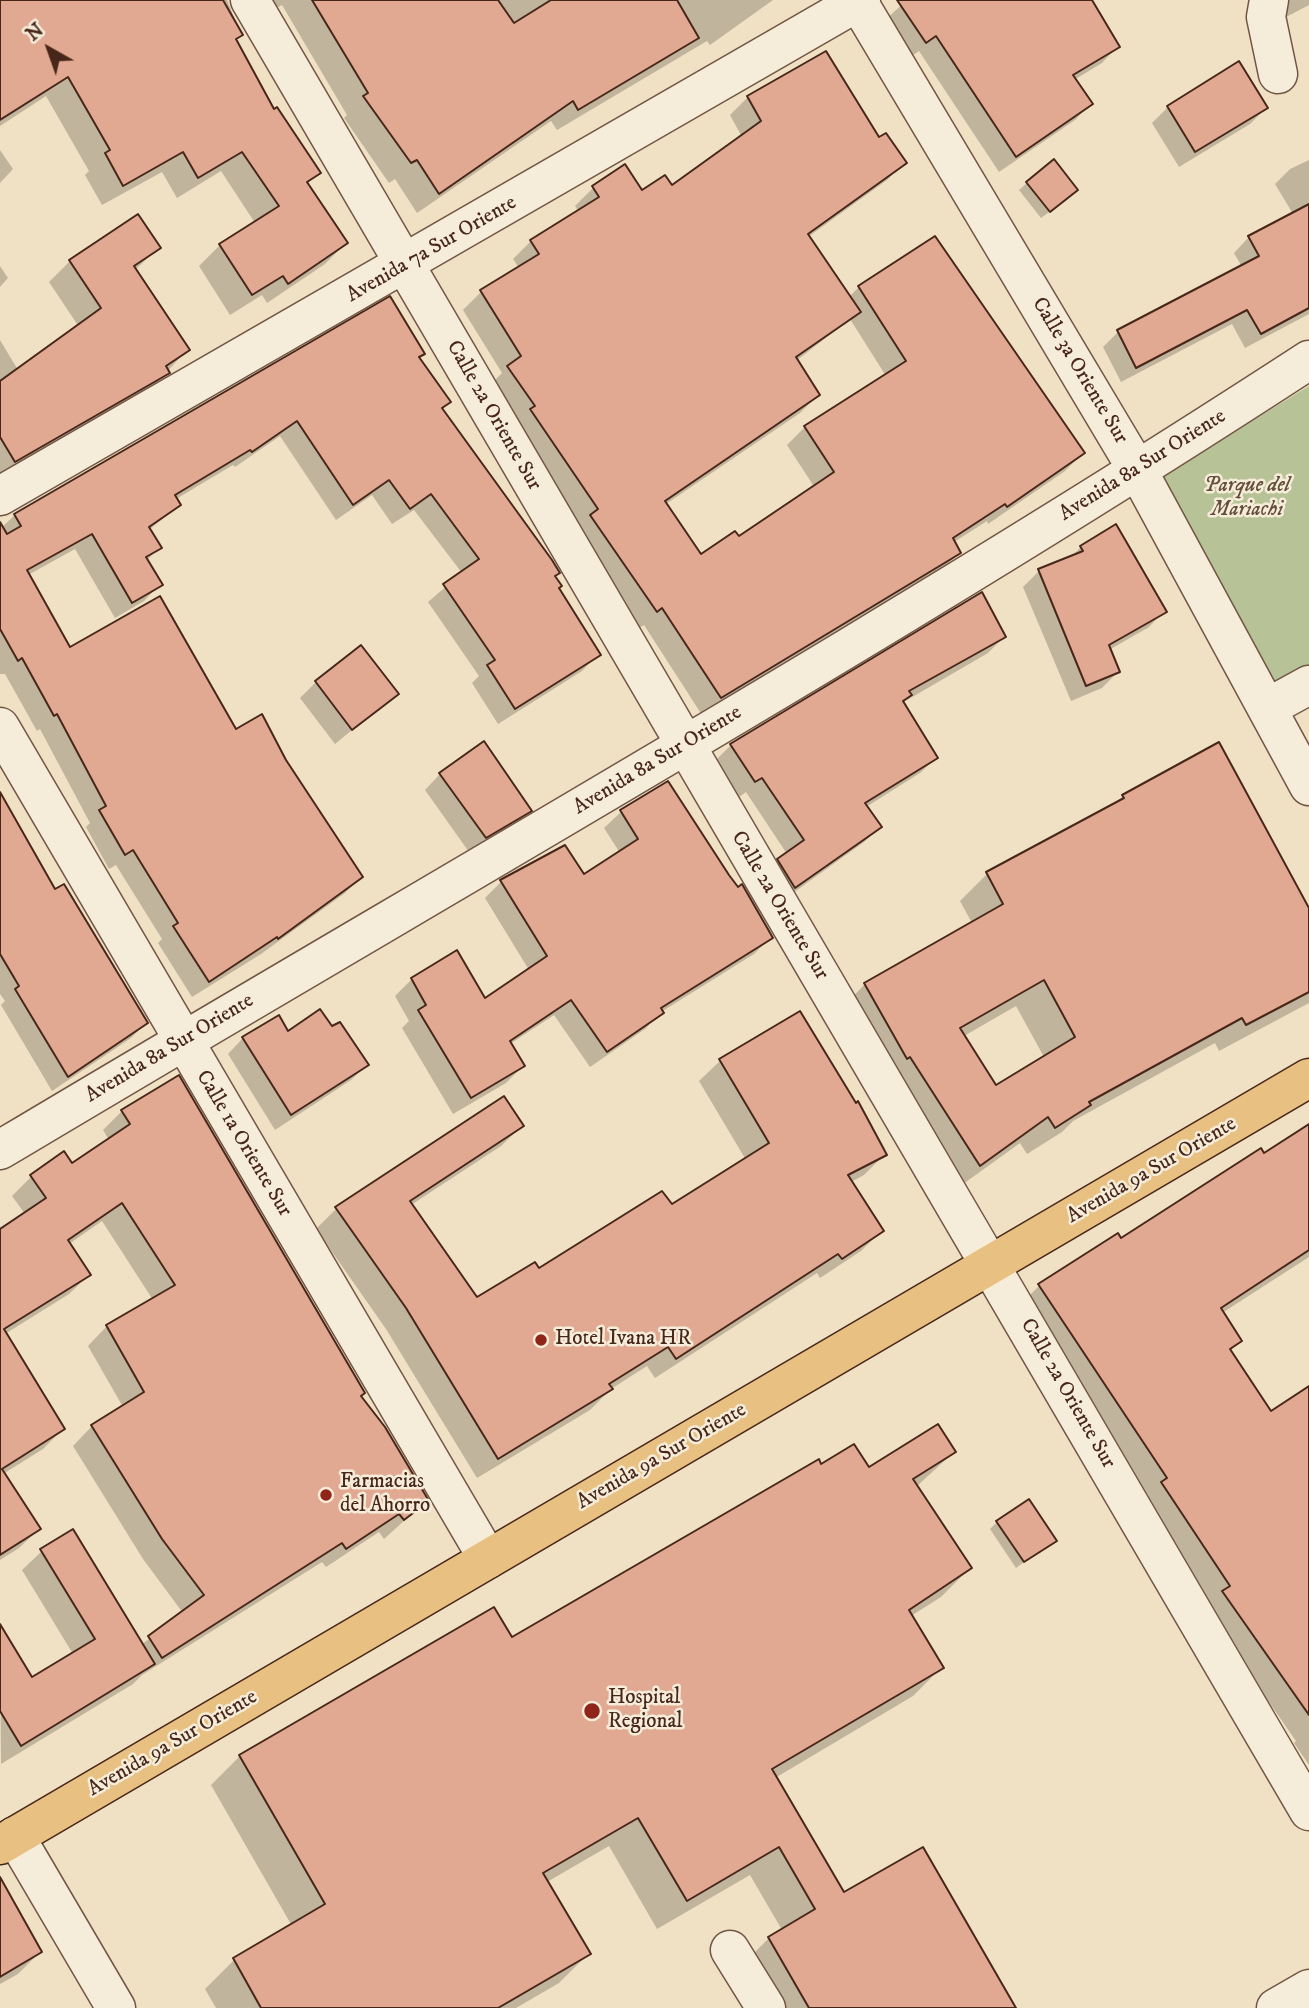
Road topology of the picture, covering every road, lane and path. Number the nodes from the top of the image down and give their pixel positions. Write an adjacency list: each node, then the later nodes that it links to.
1 (250, 0): 5 (street, Calle 2a Oriente Sur)
2 (1269, 0): 4 (street)
3 (859, 1): 5 (street, Avenida 7a Sur Oriente); 7 (street, Calle 3a Oriente Sur)
4 (1278, 74)
5 (405, 266): 8 (street, Avenida 7a Sur Oriente); 12 (street, Calle 2a Oriente Sur)
6 (1309, 360): 7 (street, Avenida 8a Sur Oriente)
7 (1138, 471): 10 (street, Calle 3a Oriente Sur); 12 (street, Avenida 8a Sur Oriente)
8 (0, 496)
9 (1309, 685): 10 (street)
10 (1267, 708): 13 (street, Calle 3a Oriente Sur)
11 (0, 727): 14 (street, Calle 1a Oriente Sur)
12 (685, 747): 14 (street, Avenida 8a Sur Oriente); 17 (street, Calle 2a Oriente Sur)
13 (1309, 786)
14 (183, 1041): 16 (street, Avenida 8a Sur Oriente); 18 (street, Calle 1a Oriente Sur)
15 (1309, 1079): 17 (main road, Avenida 9a Sur Oriente)
16 (0, 1150)
17 (992, 1265): 18 (main road, Avenida 9a Sur Oriente); 19 (street, Calle 2a Oriente Sur)
18 (488, 1559): 20 (main road, Avenida 9a Sur Oriente)
19 (1309, 1811)
20 (5, 1830): 23 (street)
21 (730, 1950): 24 (street)
22 (1309, 1989): 25 (street)
23 (116, 2008)
24 (766, 2008)
25 (1276, 2008)

